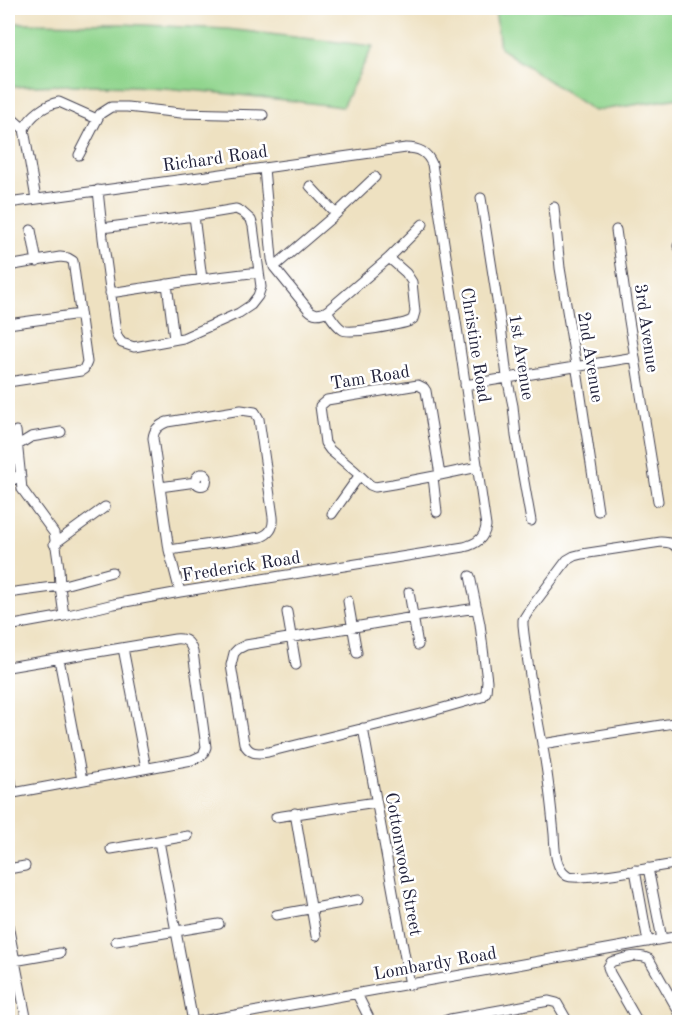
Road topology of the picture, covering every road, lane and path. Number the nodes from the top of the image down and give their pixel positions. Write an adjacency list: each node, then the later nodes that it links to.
1 (8, 115): 4 (street)
2 (263, 115): 3 (street)
3 (97, 119): 4 (street); 6 (street)
4 (24, 129): 12 (street)
5 (426, 154): 7 (street, Richard Road); 37 (street, Christine Road)
6 (79, 155)
7 (264, 168): 10 (street, Richard Road); 24 (street)
8 (375, 177): 15 (street)
9 (310, 186): 15 (street)
10 (98, 190): 12 (street, Richard Road); 18 (street)
11 (481, 198): 35 (street, 1st Avenue)
12 (36, 199): 13 (street, Richard Road)
13 (8, 203)
14 (554, 207): 34 (street, 2nd Avenue)
15 (336, 214): 24 (street)
16 (194, 216): 18 (street); 25 (street); 26 (street)
17 (423, 224): 21 (street)
18 (102, 228): 28 (street)
19 (31, 230): 22 (street)
20 (616, 230): 33 (street, 3rd Avenue)
21 (389, 258): 29 (street); 29 (street)
22 (37, 262): 23 (street); 30 (street)
23 (8, 266)
24 (274, 267): 29 (street)
25 (259, 272): 26 (street); 32 (street)
26 (202, 279): 27 (street)
27 (167, 285): 28 (street); 32 (street)
28 (110, 293): 32 (street)
29 (322, 313)
30 (80, 314): 31 (street); 36 (street)
31 (8, 324)
32 (174, 339)
33 (635, 357): 34 (street); 47 (street, 3rd Avenue)
34 (576, 367): 35 (street); 49 (street, 2nd Avenue)
35 (507, 377): 37 (street); 52 (street, 1st Avenue)
36 (8, 382)
37 (465, 385): 40 (street, Christine Road)
38 (61, 432): 39 (street)
39 (15, 439): 41 (street)
40 (478, 466): 43 (street, Tam Road); 53 (street, Christine Road)
41 (20, 474): 45 (street); 54 (street)
42 (359, 476): 43 (street, Tam Road); 43 (street, Tam Road); 51 (street)
43 (436, 476): 50 (street, Tam Road)
44 (196, 482): 46 (street)
45 (8, 484)
46 (160, 487): 55 (street); 55 (street)
47 (658, 501)
48 (105, 507): 54 (street)
49 (598, 511)
50 (437, 512)
51 (332, 514)
52 (531, 521)
53 (480, 540): 61 (street, Frederick Road)
54 (54, 544): 59 (street)
55 (169, 550): 61 (street)
56 (680, 553): 79 (street)
57 (112, 572): 59 (street)
58 (470, 576): 64 (street)
59 (60, 586): 60 (street); 66 (street)
60 (8, 592)
61 (180, 592): 66 (street, Frederick Road)
62 (409, 592): 67 (street)
63 (348, 601): 69 (street)
64 (477, 608): 67 (street); 78 (street)
65 (287, 612): 70 (street)
66 (64, 616): 68 (street, Frederick Road)
67 (414, 617): 69 (street); 71 (street)
68 (8, 626)
69 (352, 628): 70 (street); 73 (street)
70 (290, 637): 75 (street); 78 (street)
71 (418, 645)
72 (123, 648): 74 (street); 81 (street); 81 (street)
73 (357, 653)
74 (59, 659): 76 (street); 82 (street)
75 (296, 665)
76 (8, 667)
77 (680, 722): 79 (street)
78 (363, 728): 84 (street, Cottonwood Street)
79 (542, 744): 94 (street)
80 (8, 764): 83 (street)
81 (146, 768): 82 (street)
82 (82, 780): 83 (street)
83 (10, 794)
84 (376, 801): 85 (street); 108 (street, Cottonwood Street)
85 (295, 813): 86 (street); 96 (street)
86 (276, 817)
87 (188, 836): 88 (street)
88 (159, 841): 89 (street); 100 (street)
89 (111, 849)
90 (680, 863): 92 (street)
91 (25, 866): 93 (street)
92 (648, 868): 94 (street); 103 (street)
93 (8, 869)
94 (635, 870): 105 (street)
95 (358, 900): 96 (street)
96 (311, 908): 97 (street); 101 (street)
97 (276, 915)
98 (219, 924): 100 (street)
99 (8, 925): 107 (street)
100 (176, 932): 104 (street); 114 (street)
101 (316, 936)
102 (680, 936): 103 (street, Lombardy Road)
103 (662, 939): 105 (street, Lombardy Road)
104 (116, 941)
105 (648, 942): 108 (street, Lombardy Road)
106 (60, 952): 107 (street)
107 (11, 961): 113 (street)
108 (410, 985): 110 (street, Lombardy Road)
109 (680, 992): 111 (street)
110 (357, 994): 114 (street, Lombardy Road); 115 (street)
111 (668, 995): 112 (street); 118 (street)
112 (680, 1014)
113 (27, 1023)
114 (195, 1023)
115 (371, 1023)
116 (441, 1023): 117 (street)
117 (568, 1023)
118 (638, 1023)

